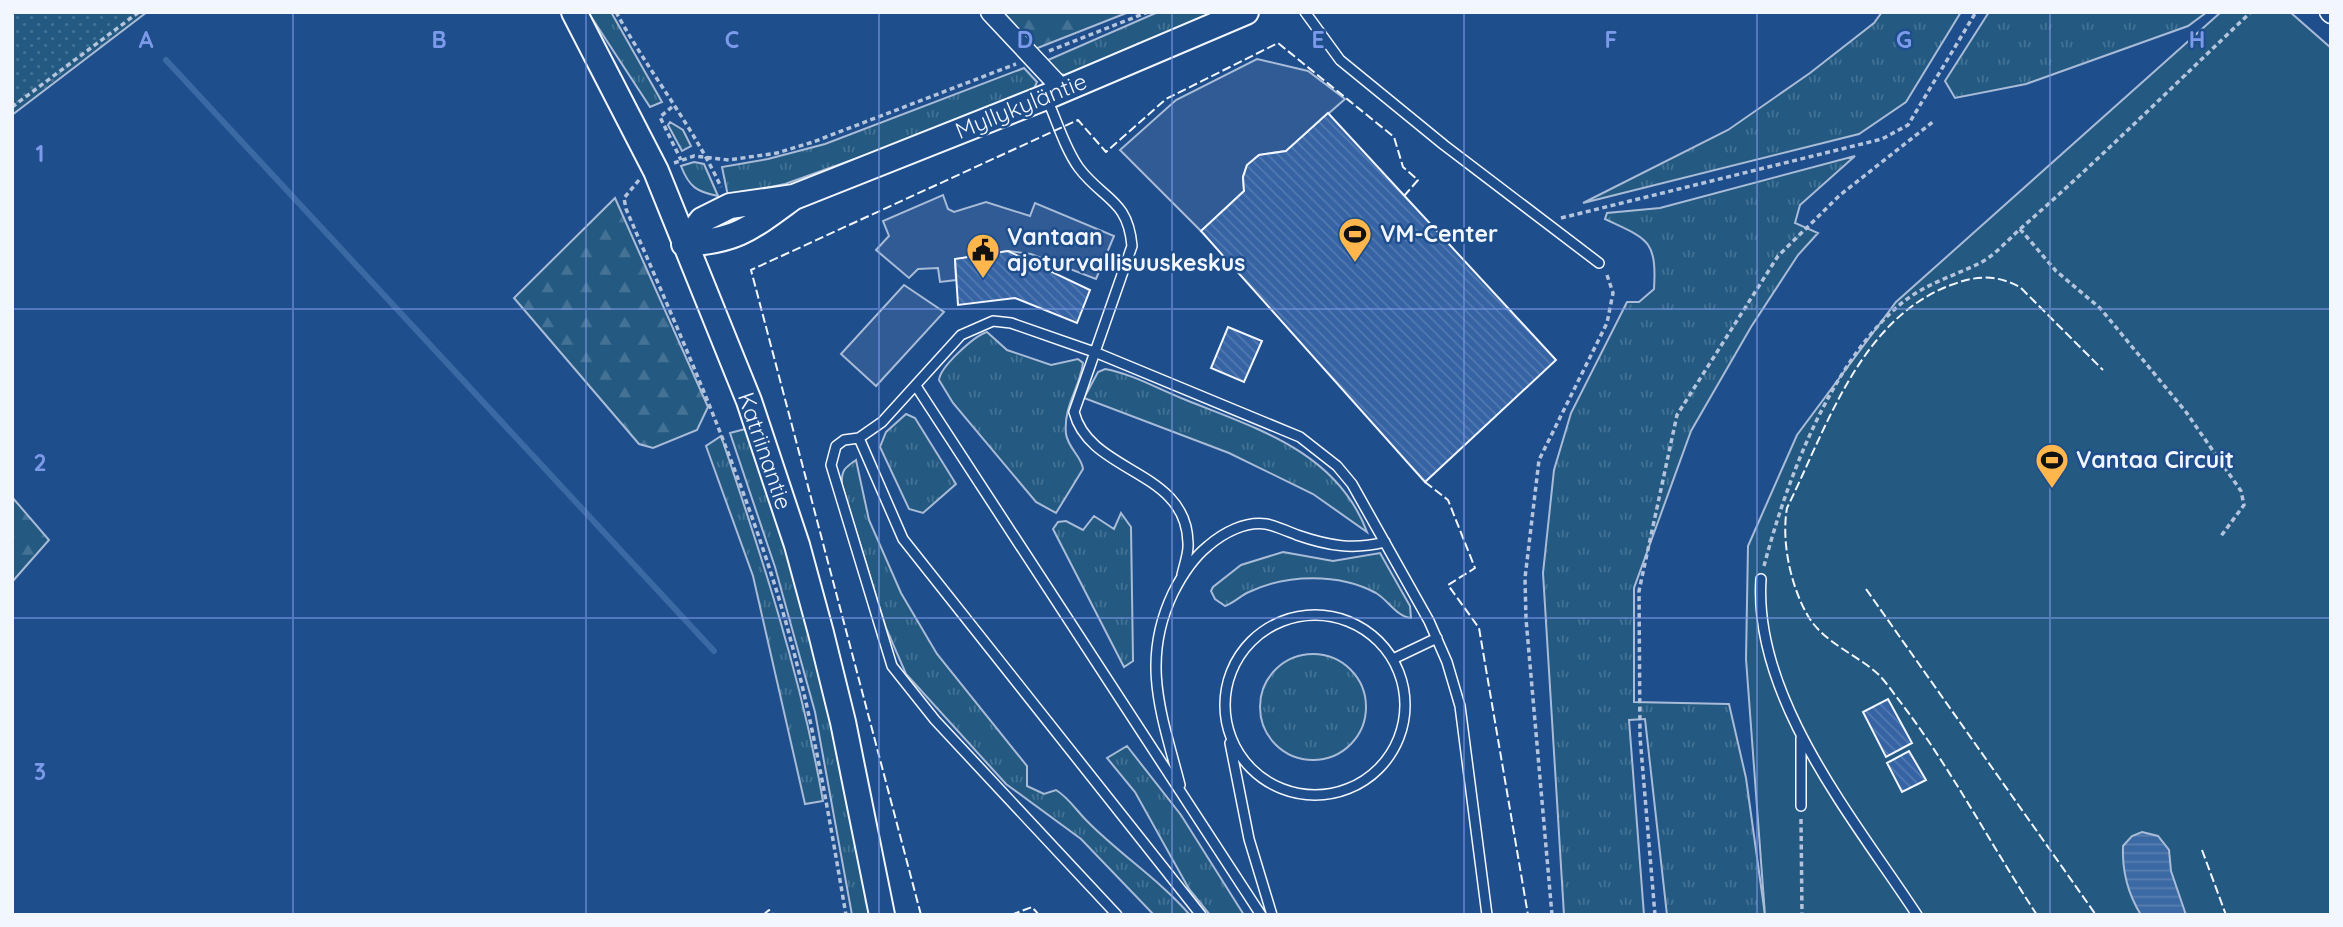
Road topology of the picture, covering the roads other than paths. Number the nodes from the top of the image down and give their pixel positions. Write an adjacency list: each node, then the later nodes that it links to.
1 (574, 12): 6 (main road, Katriinantie)
2 (990, 12): 5 (street)
3 (1246, 12): 5 (main road, Myllykyläntie)
4 (1305, 12): 7 (lane)
5 (1054, 94): 6 (main road, Myllykyläntie); 8 (lane)
6 (684, 244): 20 (main road, Katriinantie)
7 (1599, 263)
8 (1097, 353): 9 (lane); 11 (lane); 12 (lane)
9 (916, 386): 10 (lane); 18 (lane)
10 (859, 438): 21 (lane); 22 (lane)
11 (1385, 542): 12 (lane); 14 (lane)
12 (1182, 575): 18 (lane)
13 (1761, 579): 17 (lane)
14 (1437, 638): 15 (lane); 25 (lane)
15 (1393, 659): 16 (lane); 16 (lane)
16 (1227, 727): 24 (lane)
17 (1801, 737): 19 (lane); 26 (lane)
18 (1183, 793): 23 (lane)
19 (1801, 806)
20 (882, 915)
21 (1117, 915)
22 (1201, 915)
23 (1261, 915)
24 (1272, 915)
25 (1487, 915)
26 (1917, 915)

